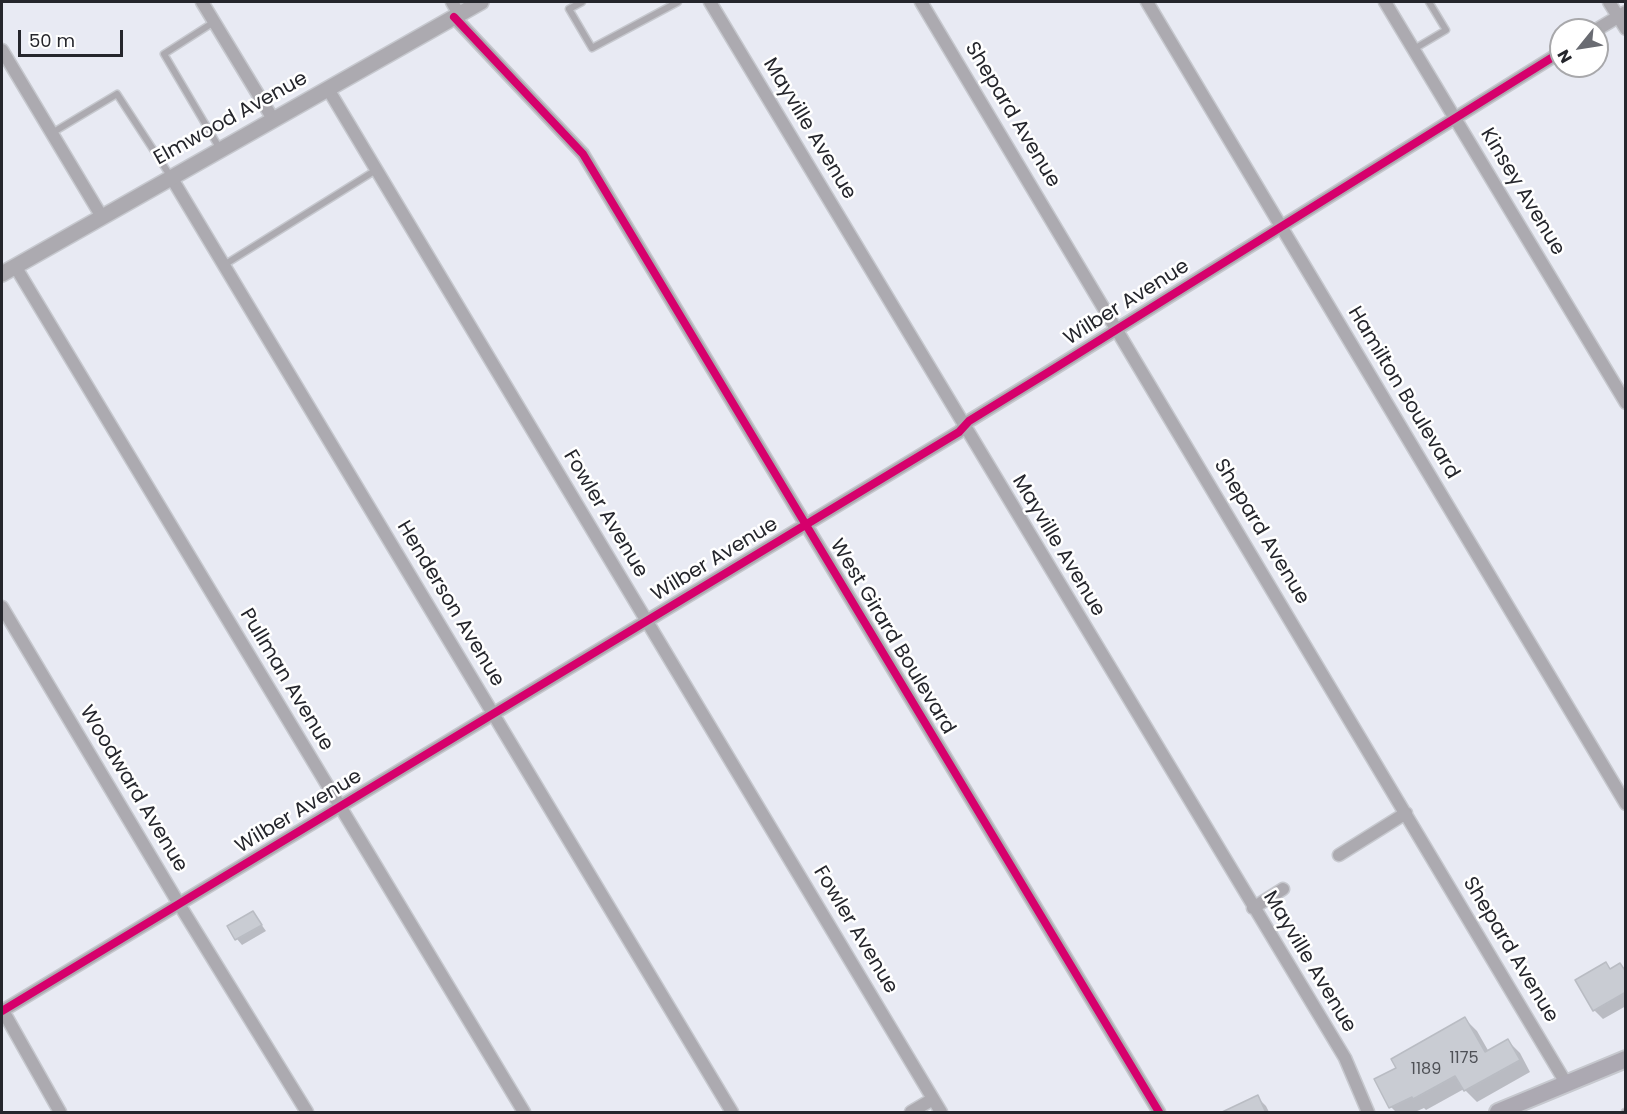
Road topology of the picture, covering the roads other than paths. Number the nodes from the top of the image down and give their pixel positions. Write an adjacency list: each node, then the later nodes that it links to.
1 (202, 2): 13 (street)
2 (481, 2): 11 (street, Elmwood Avenue)
3 (582, 2): 4 (lane)
4 (678, 2)
5 (710, 2): 32 (street, Mayville Avenue)
6 (921, 2): 30 (street, Shepard Avenue)
7 (1147, 2): 27 (street, Hamilton Boulevard)
8 (1429, 2): 16 (lane)
9 (1609, 2): 12 (street)
10 (1389, 3): 16 (street, Kinsey Avenue)
11 (455, 11): 19 (street, Elmwood Avenue); 33 (street, West Girard Boulevard)
12 (1622, 14): 14 (street); 15 (street)
13 (214, 21): 21 (street); 23 (lane)
14 (1609, 22)
15 (1626, 29)
16 (1414, 49): 20 (street, Kinsey Avenue)
17 (2, 50): 22 (street)
18 (1549, 59): 20 (street, Wilber Avenue)
19 (328, 89): 21 (street, Elmwood Avenue); 24 (street, Fowler Avenue)
20 (1455, 118): 27 (street, Wilber Avenue); 31 (street, Kinsey Avenue)
21 (273, 119): 23 (street, Elmwood Avenue)
22 (52, 134): 25 (lane); 26 (street)
23 (220, 149): 25 (street, Elmwood Avenue)
24 (377, 170): 28 (lane); 35 (street, Fowler Avenue)
25 (171, 177): 26 (street, Elmwood Avenue); 28 (street, Henderson Avenue)
26 (102, 217): 29 (street, Elmwood Avenue)
27 (1281, 226): 30 (street, Wilber Avenue); 37 (street, Hamilton Boulevard)
28 (224, 266): 36 (street, Henderson Avenue)
29 (8, 270): 38 (street, Pullman Avenue)
30 (1117, 328): 32 (street, Wilber Avenue); 39 (street, Shepard Avenue)
31 (1626, 403)
32 (965, 428): 33 (street, Wilber Avenue); 43 (street, Mayville Avenue)
33 (805, 524): 35 (street, Wilber Avenue); 54 (street, West Girard Boulevard)
34 (2, 607): 42 (street, Woodward Avenue)
35 (646, 620): 36 (street, Wilber Avenue); 47 (street, Fowler Avenue)
36 (494, 714): 38 (street, Wilber Avenue); 51 (street, Henderson Avenue)
37 (1626, 804)
38 (339, 807): 42 (street, Wilber Avenue); 50 (street, Pullman Avenue)
39 (1406, 813): 40 (street); 46 (street, Shepard Avenue)
40 (1339, 855)
41 (1283, 890): 43 (street)
42 (179, 904): 44 (street, Wilber Avenue); 49 (street, Woodward Avenue)
43 (1253, 908): 55 (street, Mayville Avenue)
44 (2, 1010): 48 (street)
45 (1626, 1059): 46 (main road)
46 (1566, 1083): 56 (main road)
47 (933, 1099): 52 (street); 53 (street, Fowler Avenue)
48 (60, 1113)
49 (307, 1113)
50 (524, 1113)
51 (732, 1113)
52 (912, 1113)
53 (941, 1113)
54 (1159, 1113)
55 (1368, 1113)
56 (1498, 1113)

